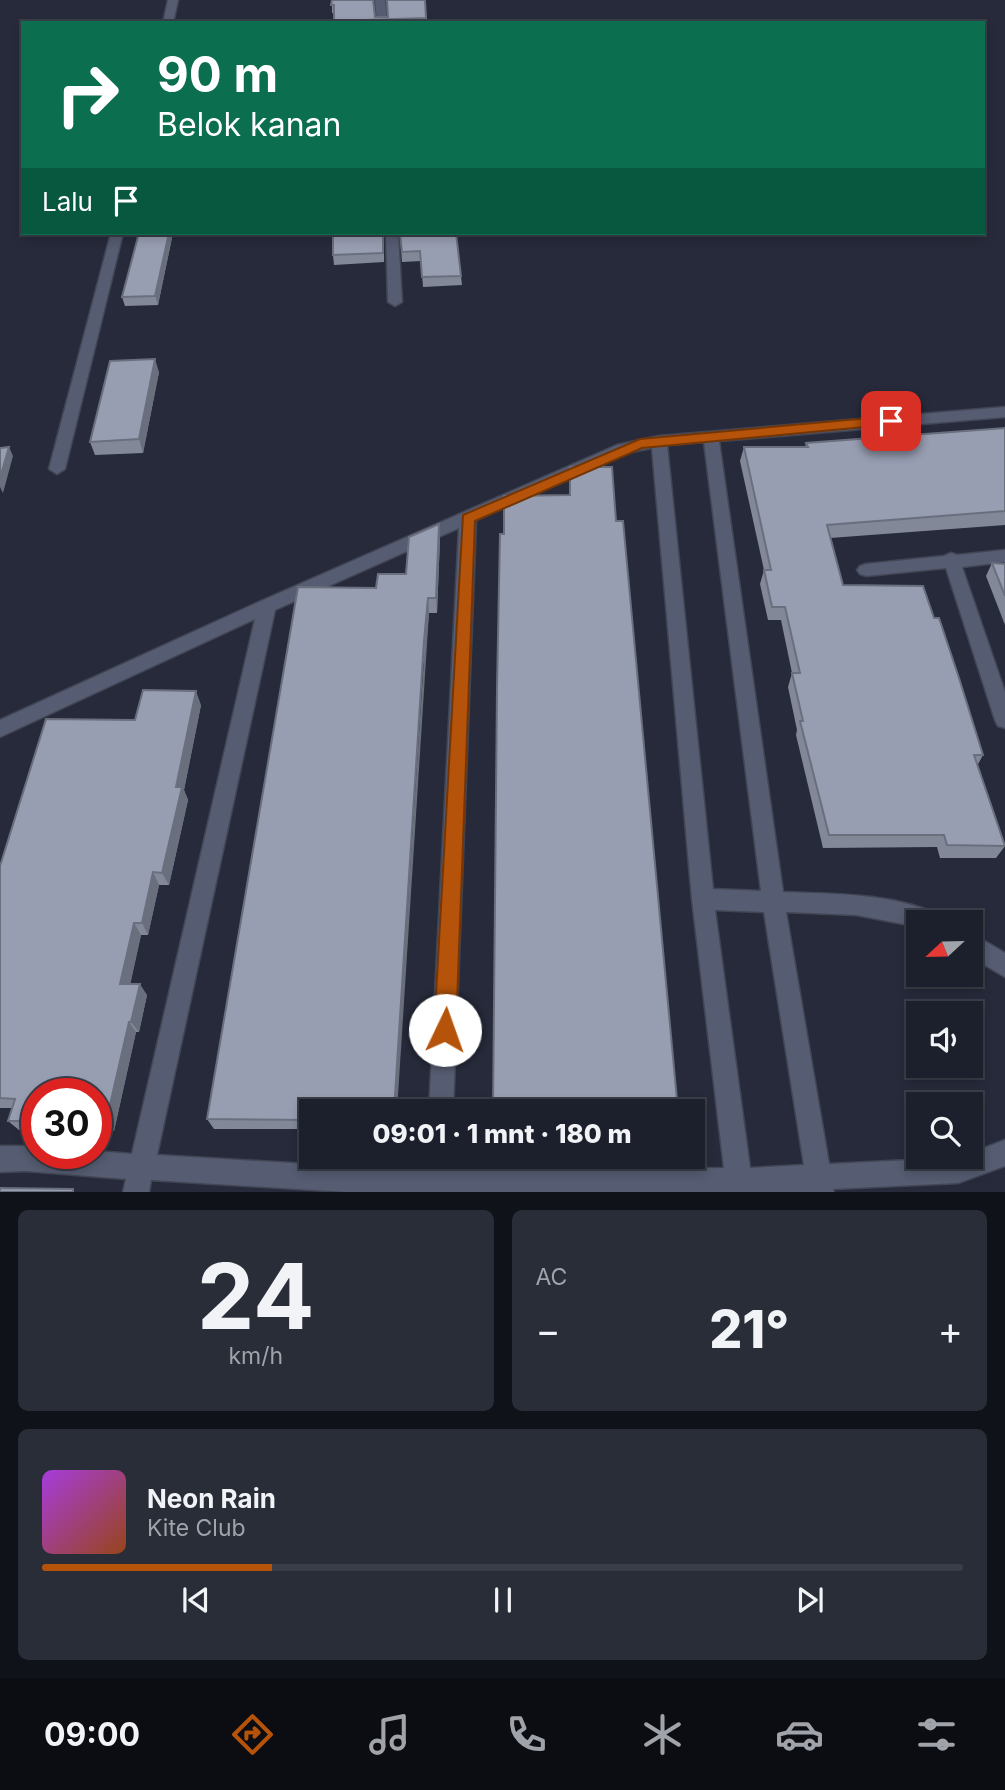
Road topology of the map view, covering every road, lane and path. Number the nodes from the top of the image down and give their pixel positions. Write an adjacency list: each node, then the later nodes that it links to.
1 (173, 0): 3 (street)
2 (380, 0): 4 (street)
3 (168, 21)
4 (382, 21)
5 (116, 235): 11 (street)
6 (392, 235): 7 (street)
7 (394, 302)
8 (1005, 412): 9 (street)
9 (711, 438): 10 (street); 20 (street)
10 (659, 441): 12 (street); 19 (street)
11 (57, 469)
12 (468, 518): 16 (street); 24 (street)
13 (1005, 556): 14 (street)
14 (951, 559): 15 (street); 17 (street)
15 (866, 570)
16 (267, 606): 18 (street); 28 (street)
17 (1005, 720)
18 (1, 730)
19 (703, 899): 20 (street); 30 (street)
20 (773, 900): 21 (street); 29 (street)
21 (906, 914)
22 (984, 953): 23 (street)
23 (1005, 967)
24 (442, 1099)
25 (1005, 1153): 29 (street)
26 (0, 1159): 28 (street)
27 (439, 1169): 31 (street)
28 (139, 1180): 31 (street)
29 (819, 1184): 30 (street)
30 (739, 1186): 31 (street)
31 (438, 1188)

